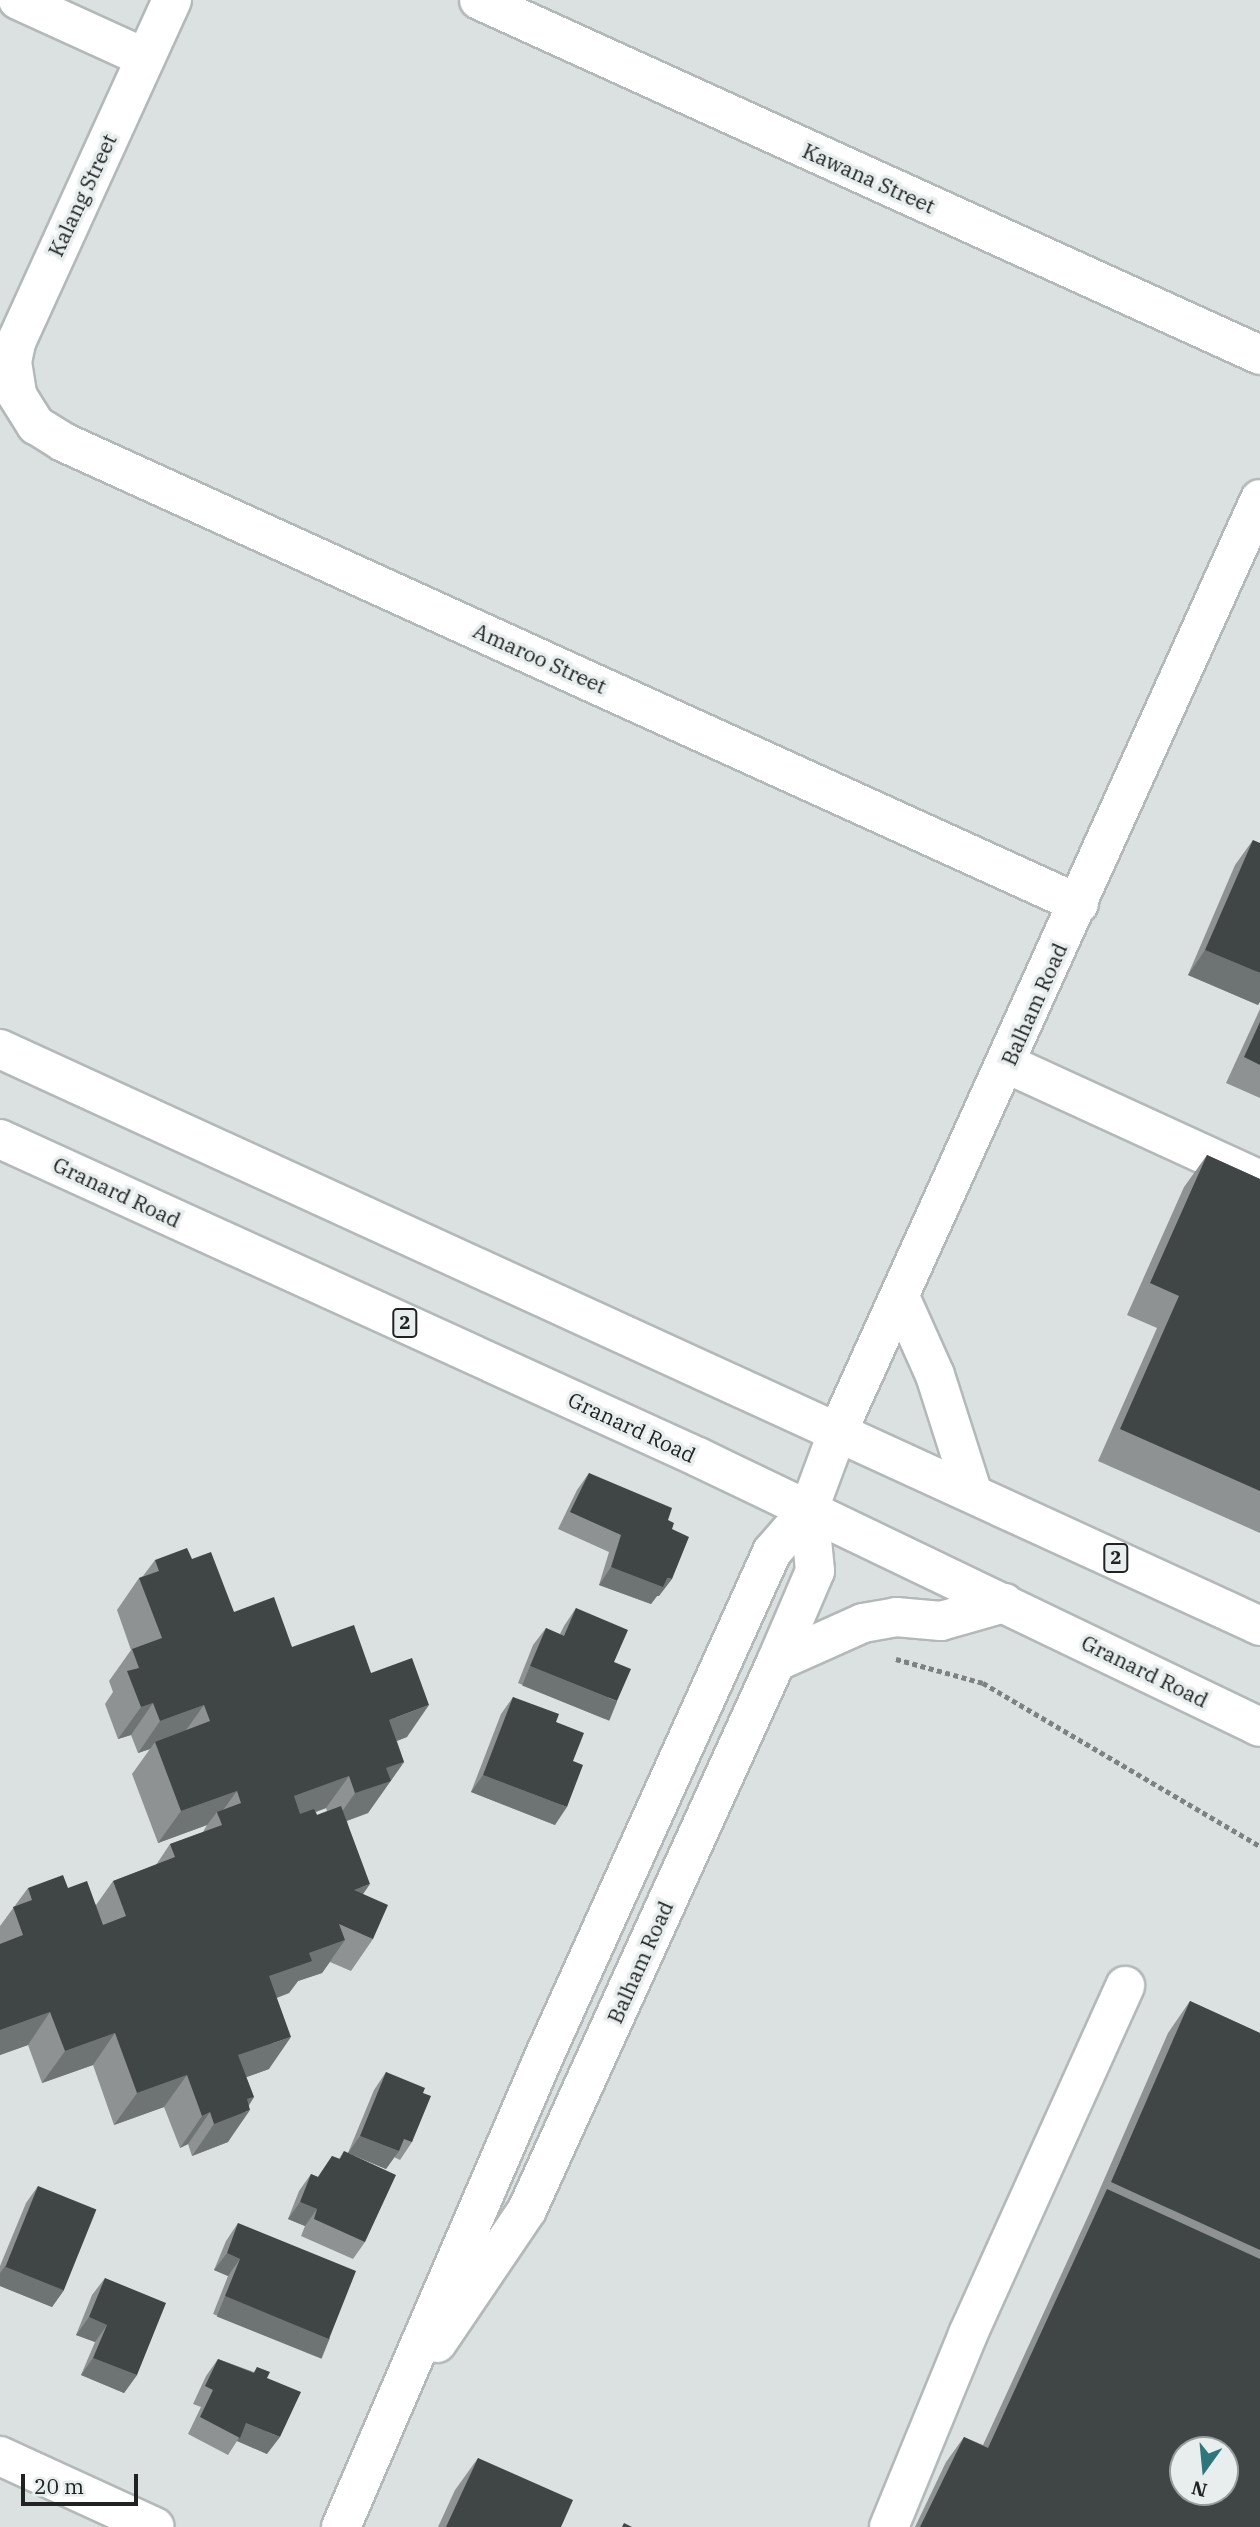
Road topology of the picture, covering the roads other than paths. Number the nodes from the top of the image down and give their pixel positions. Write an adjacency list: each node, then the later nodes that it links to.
1 (19, 0): 4 (main road)
2 (172, 0): 4 (main road, Kalang Street)
3 (479, 0): 5 (main road, Kawana Street)
4 (145, 58): 6 (main road, Kalang Street)
5 (1260, 355)
6 (17, 395): 8 (main road, Amaroo Street)
7 (1260, 499): 8 (main road, Balham Road)
8 (1079, 904): 10 (main road, Balham Road)
9 (0, 1049): 14 (main road, 2)
10 (1007, 1064): 12 (main road); 13 (main road, Balham Road)
11 (0, 1139): 16 (main road, Granard Road / 2)
12 (1260, 1180)
13 (901, 1299): 14 (main road, Balham Road); 15 (main road)
14 (838, 1431): 15 (main road, 2); 16 (main road, Balham Road)
15 (972, 1491): 18 (main road, 2)
16 (809, 1509): 17 (main road, Granard Road / 2); 19 (main road, Balham Road); 22 (main road, Balham Road)
17 (1004, 1603): 19 (main road); 20 (main road, Granard Road / 2)
18 (1260, 1626)
19 (776, 1662): 22 (main road, Balham Road)
20 (1260, 1727)
21 (1125, 1986): 26 (main road)
22 (402, 2389): 25 (main road, Balham Road)
23 (0, 2456): 24 (main road)
24 (155, 2527)
25 (341, 2527)
26 (890, 2527)

